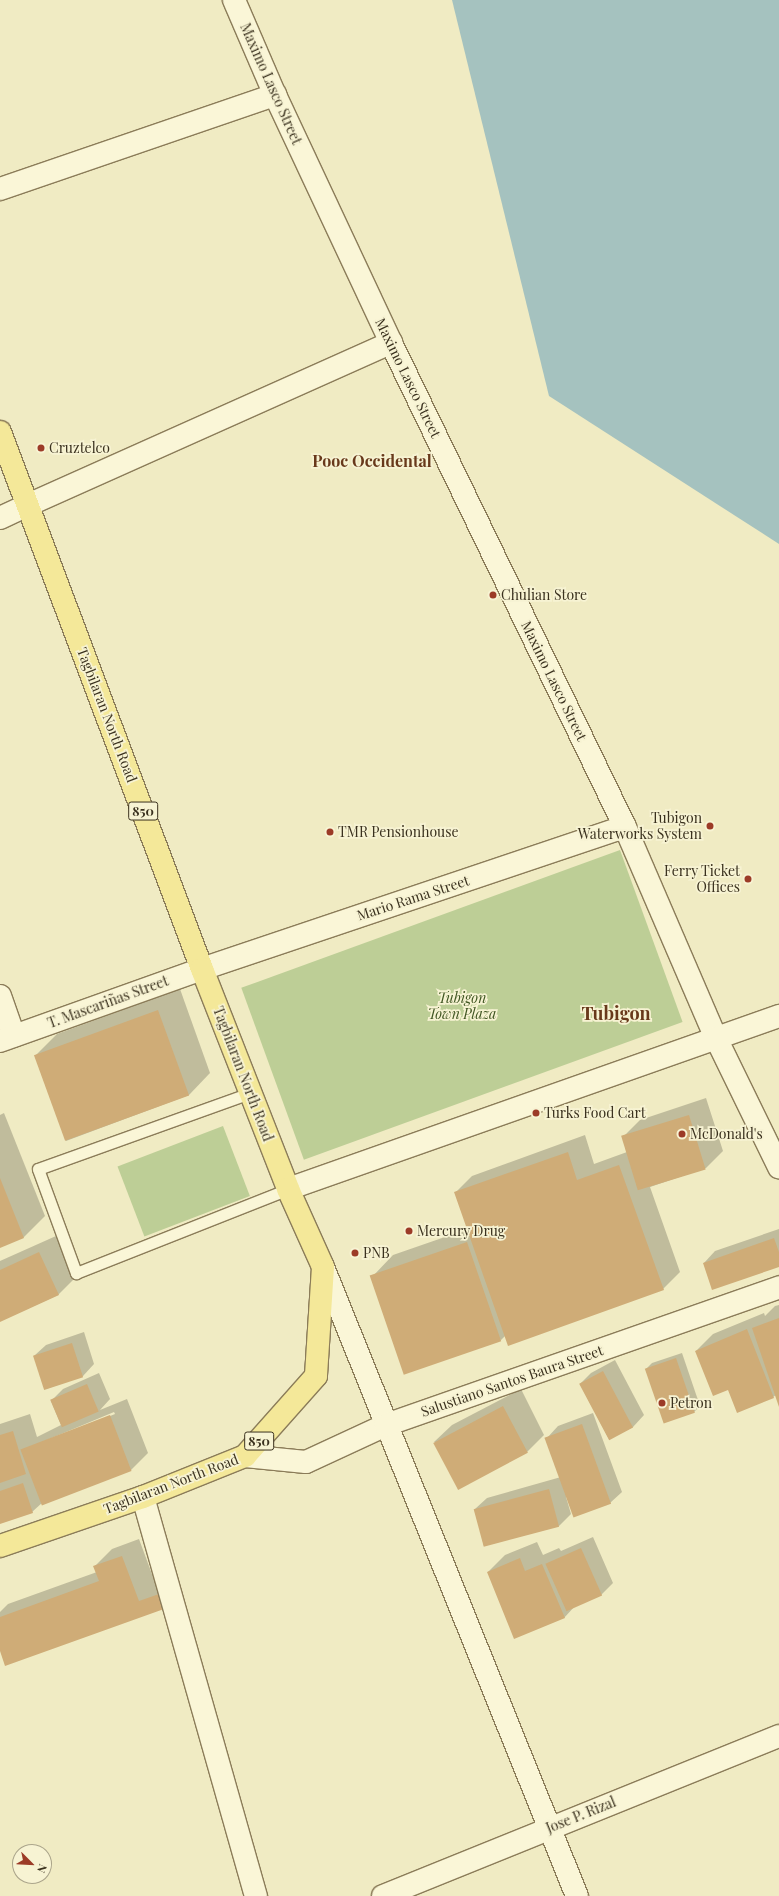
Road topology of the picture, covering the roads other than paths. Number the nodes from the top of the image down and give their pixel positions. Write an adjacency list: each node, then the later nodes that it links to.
1 (234, 0): 2 (street, Maximo Lasco Street)
2 (275, 96): 3 (street); 4 (street, Maximo Lasco Street)
3 (0, 189)
4 (391, 343): 6 (street); 8 (street, Maximo Lasco Street)
5 (0, 432): 6 (main road, Tagbilaran North Road / 850)
6 (28, 505): 7 (street); 9 (main road, Tagbilaran North Road / 850)
7 (0, 518)
8 (625, 827): 9 (street, Mario Rama Street); 13 (street, Maximo Lasco Street)
9 (202, 969): 12 (street, T. Mascariñas Street); 14 (main road, Tagbilaran North Road / 850)
10 (0, 996): 12 (street, T. Mascariñas Street)
11 (779, 1016): 13 (street)
12 (7, 1038)
13 (716, 1038): 15 (street, Maximo Lasco Street); 16 (street)
14 (250, 1093): 16 (main road, Tagbilaran North Road / 850); 16 (lane)
15 (779, 1167)
16 (288, 1189): 17 (main road, Tagbilaran North Road / 850)
17 (323, 1268): 19 (street); 20 (main road, Tagbilaran North Road / 850)
18 (779, 1287): 19 (street, Salustiano Santos Baura Street)
19 (386, 1425): 20 (street, Salustiano Santos Baura Street); 24 (street)
20 (245, 1456): 21 (main road, Tagbilaran North Road / 850)
21 (143, 1497): 22 (main road, Tagbilaran North Road / 850); 25 (street)
22 (0, 1546)
23 (779, 1736): 24 (street, Jose P. Rizal)
24 (549, 1828): 26 (street, Jose P. Rizal); 27 (street)
25 (256, 1896)
26 (383, 1896)
27 (577, 1896)

